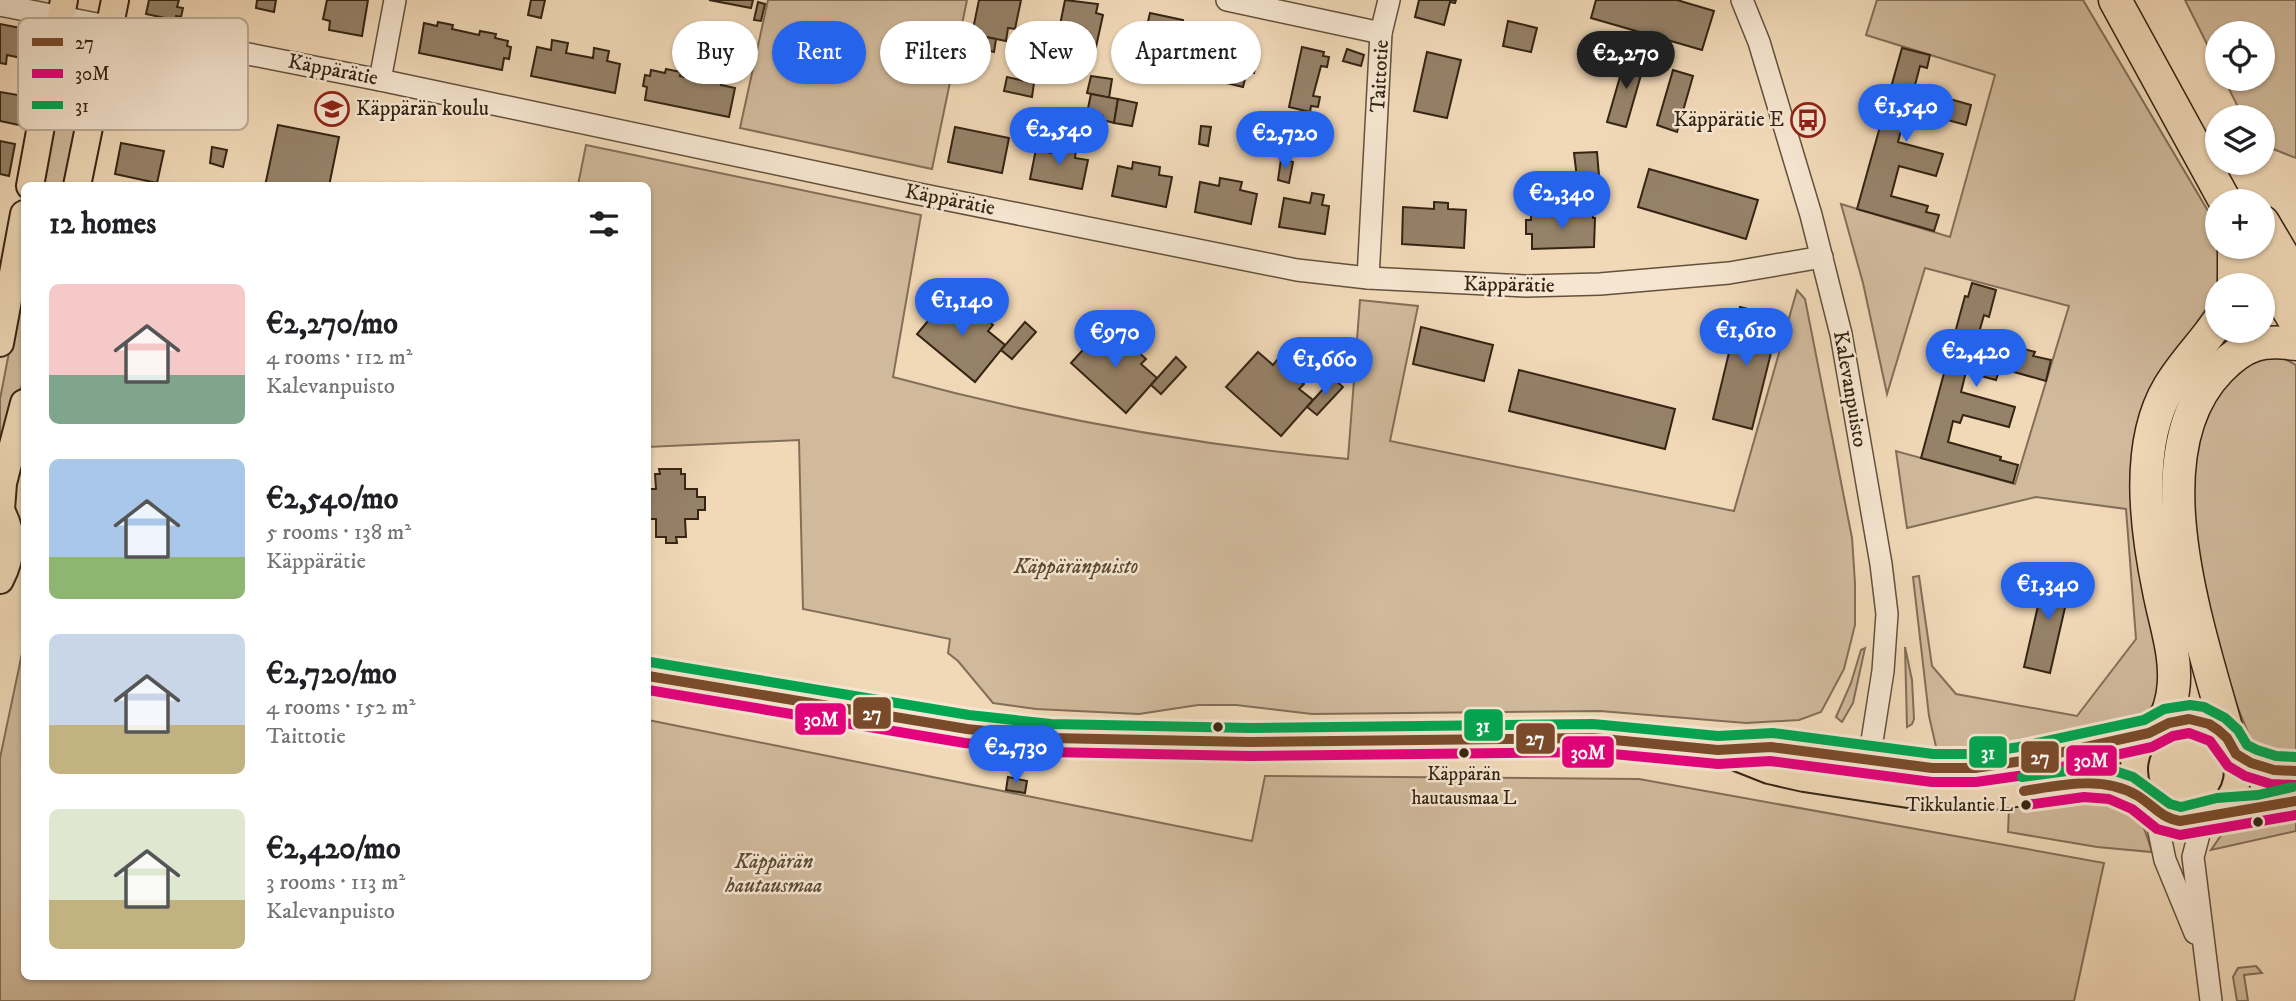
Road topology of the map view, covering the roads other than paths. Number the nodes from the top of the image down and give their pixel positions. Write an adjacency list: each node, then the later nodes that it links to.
1 (395, 0): 11 (street)
2 (1227, 0): 9 (street)
3 (1390, 0): 9 (street, Taittotie)
4 (1742, 0): 20 (street, Kalevanpuisto)
5 (2117, 0): 12 (highway); 17 (highway)
6 (0, 5): 7 (street, Käppärätie)
7 (87, 13): 8 (street, Käppärätie)
8 (109, 18)
9 (1381, 33): 22 (street, Taittotie)
10 (248, 50): 11 (street, Käppärätie)
11 (380, 80): 22 (street, Käppärätie)
12 (2205, 128)
13 (48, 130): 15 (main road)
14 (80, 130): 16 (main road)
15 (31, 182)
16 (77, 182)
17 (2219, 189)
18 (21, 230): 26 (main road)
19 (2275, 242): 23 (highway)
20 (1822, 257): 22 (street, Käppärätie); 36 (street, Kalevanpuisto)
21 (2258, 259): 24 (highway)
22 (1368, 278)
23 (2296, 278)
24 (2296, 323)
25 (2205, 337): 33 (highway)
26 (0, 343)
27 (2296, 344): 34 (highway)
28 (21, 414): 29 (main road)
29 (9, 521): 31 (main road)
30 (21, 576): 31 (main road)
31 (0, 579)
32 (651, 677): 35 (main road)
33 (2157, 728): 34 (main road); 36 (main road); 40 (main road)
34 (2233, 748): 37 (main road); 41 (main road)
35 (1718, 750): 36 (main road); 38 (main road)
36 (1869, 760): 38 (street, Kalevanpuisto)
37 (2296, 771)
38 (1864, 789): 40 (main road)
39 (2296, 801): 41 (main road)
40 (2148, 805): 41 (main road); 42 (street)
41 (2210, 816): 42 (street)
42 (2205, 957): 43 (street)
43 (2211, 1001)

